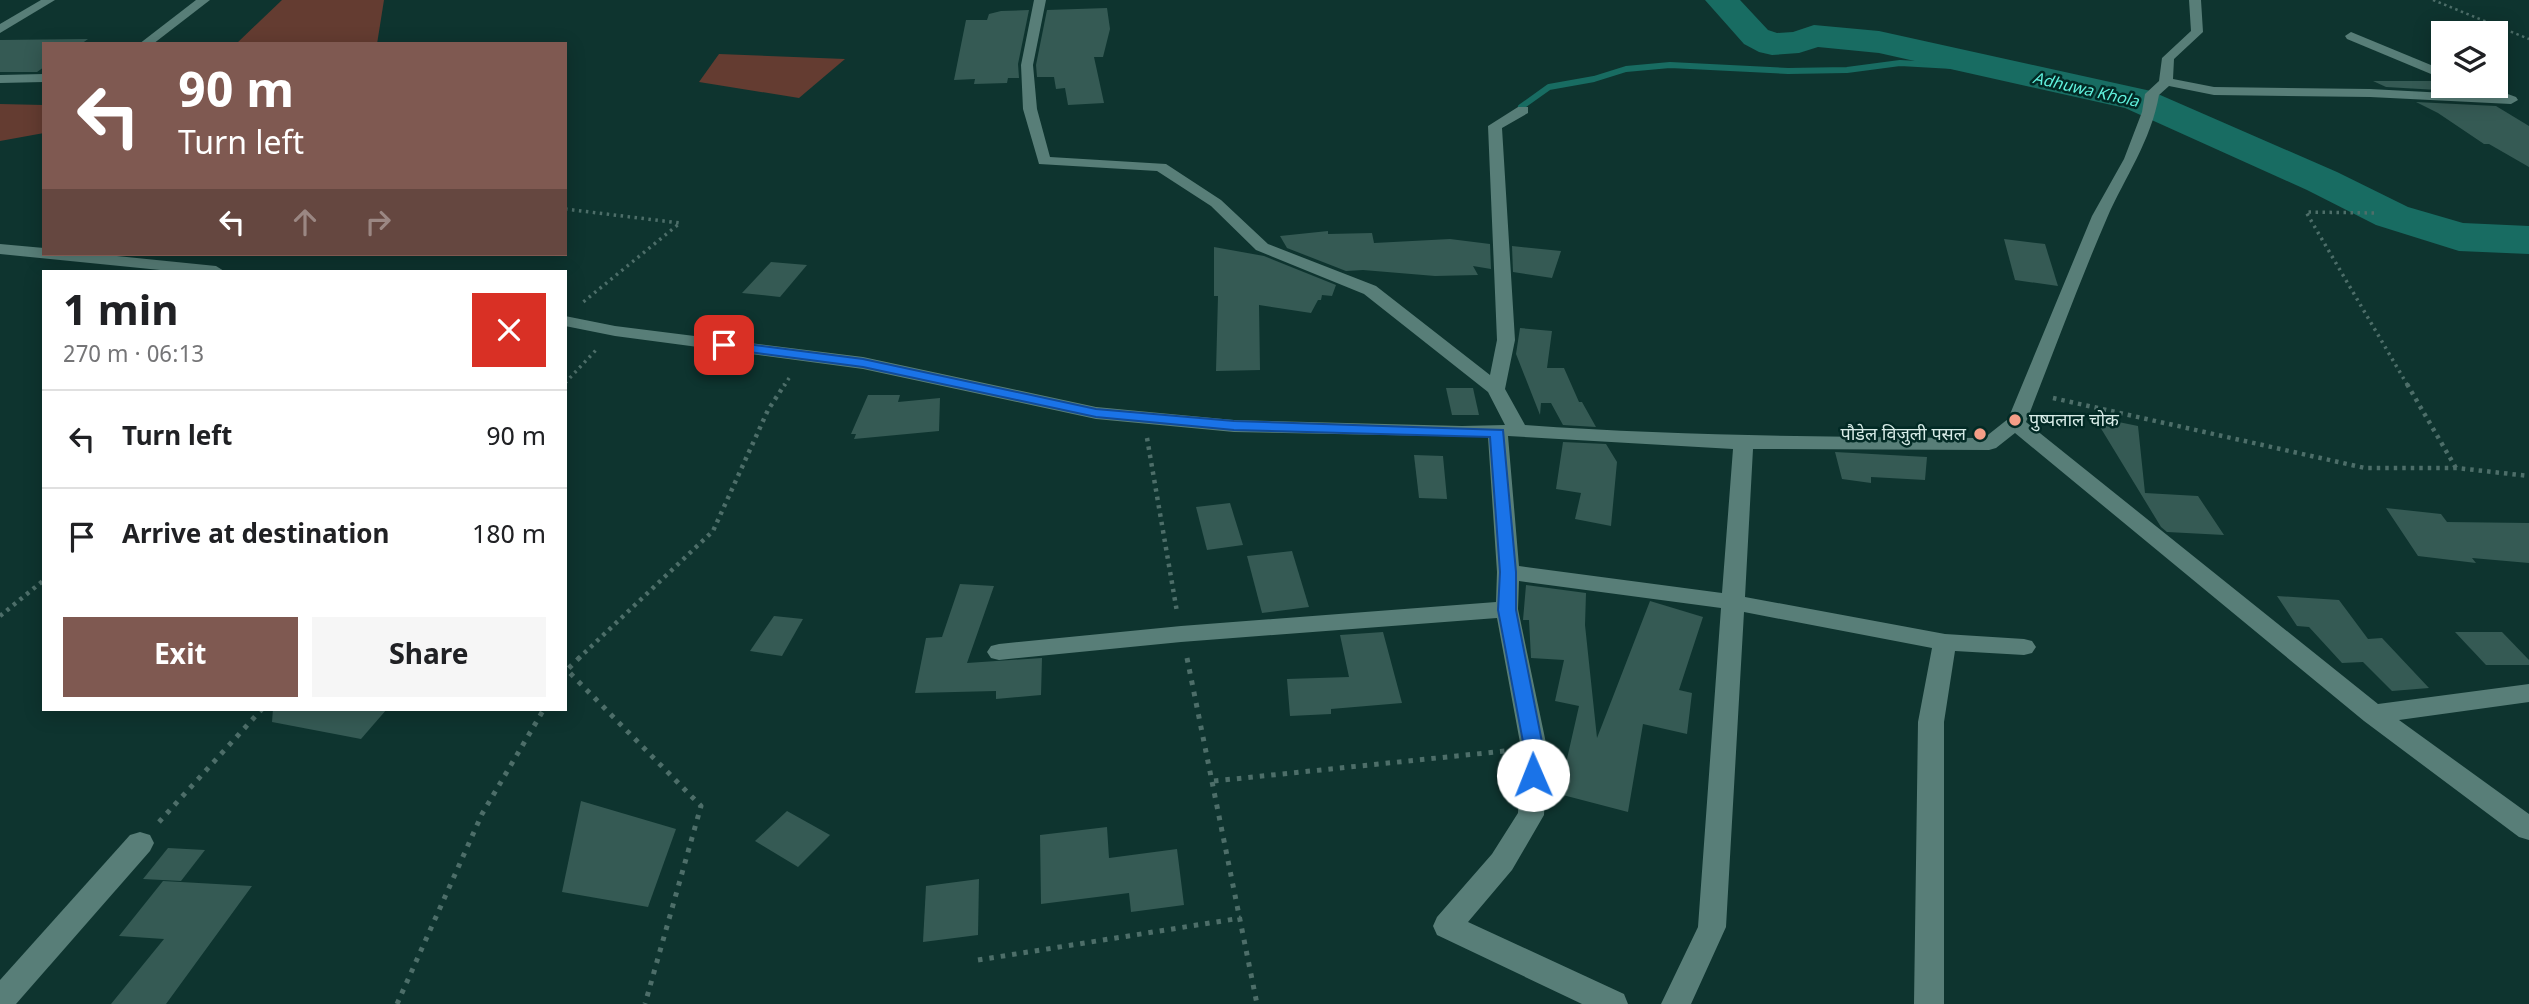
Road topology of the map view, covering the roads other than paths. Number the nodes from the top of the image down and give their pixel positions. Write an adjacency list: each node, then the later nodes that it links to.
1 (49, 0): 5 (street)
2 (204, 0): 7 (street)
3 (1040, 0): 21 (street)
4 (2195, 0): 11 (street)
5 (0, 29)
6 (2351, 36): 8 (street)
7 (148, 42)
8 (2431, 70)
9 (42, 78): 10 (street)
10 (0, 79)
11 (2166, 82): 12 (street); 22 (street)
12 (2431, 96)
13 (2471, 98): 14 (street)
14 (2506, 98)
15 (1523, 110): 21 (street)
16 (0, 249): 17 (street)
17 (42, 253)
18 (70, 256): 19 (street)
19 (206, 270)
20 (570, 315): 23 (street)
21 (1496, 389): 23 (street)
22 (2015, 423): 24 (street); 32 (street)
23 (1508, 432): 24 (street); 25 (street)
24 (1743, 443): 26 (street)
25 (1508, 572): 26 (street); 27 (street)
26 (1732, 602): 28 (street); 37 (street)
27 (1507, 610): 30 (street); 36 (street)
28 (1945, 642): 29 (street); 38 (street)
29 (2024, 647)
30 (999, 652)
31 (2529, 693): 32 (street)
32 (2373, 714): 33 (street)
33 (2529, 829)
34 (140, 843): 35 (street)
35 (0, 1001)
36 (1613, 1004)
37 (1676, 1004)
38 (1929, 1004)

